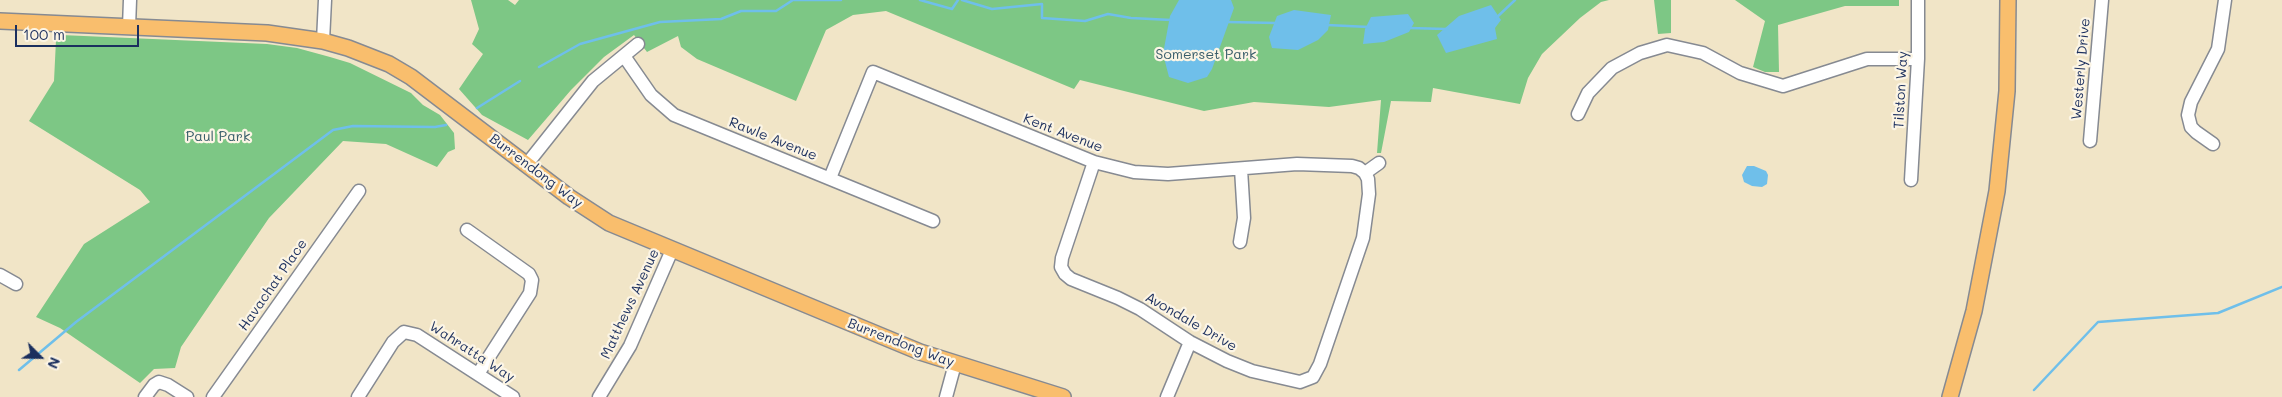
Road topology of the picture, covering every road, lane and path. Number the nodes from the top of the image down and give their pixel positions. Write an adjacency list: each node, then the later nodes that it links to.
1 (130, 0): 8 (street)
2 (325, 0): 9 (street)
3 (1918, 0): 12 (street, Tilston Way)
4 (2008, 0): 42 (main road)
5 (2102, 0): 14 (street, Westerly Drive)
6 (2225, 0): 15 (street)
7 (0, 21): 8 (main road, Burrendong Way)
8 (129, 27): 9 (main road, Burrendong Way)
9 (323, 41): 18 (main road, Burrendong Way)
10 (638, 44): 11 (street)
11 (624, 56): 18 (street); 21 (street, Rawle Avenue)
12 (1918, 60): 13 (street); 22 (street, Tilston Way)
13 (1578, 114)
14 (2090, 141)
15 (2213, 144)
16 (1094, 162): 19 (street, Kent Avenue); 21 (street, Kent Avenue); 30 (street, Avondale Drive)
17 (1379, 163): 20 (street)
18 (527, 164): 27 (main road, Burrendong Way)
19 (1241, 170): 20 (street, Kent Avenue); 26 (street)
20 (1365, 173): 30 (street, Avondale Drive)
21 (830, 178): 24 (street, Rawle Avenue)
22 (1911, 180)
23 (359, 191): 35 (street, Havachat Place)
24 (933, 221)
25 (467, 230): 32 (street)
26 (1240, 242)
27 (672, 250): 31 (main road, Burrendong Way); 38 (street, Matthews Avenue)
28 (0, 275): 29 (street)
29 (16, 284)
30 (1190, 342): 41 (street)
31 (955, 364): 39 (street); 40 (main road, Burrendong Way)
32 (478, 374): 36 (street, Wahratta Way); 37 (street, Wahratta Way)
33 (145, 397): 34 (street)
34 (187, 397)
35 (213, 397)
36 (358, 397)
37 (513, 397)
38 (600, 397)
39 (946, 397)
40 (1063, 397)
41 (1168, 397)
42 (1950, 397)

